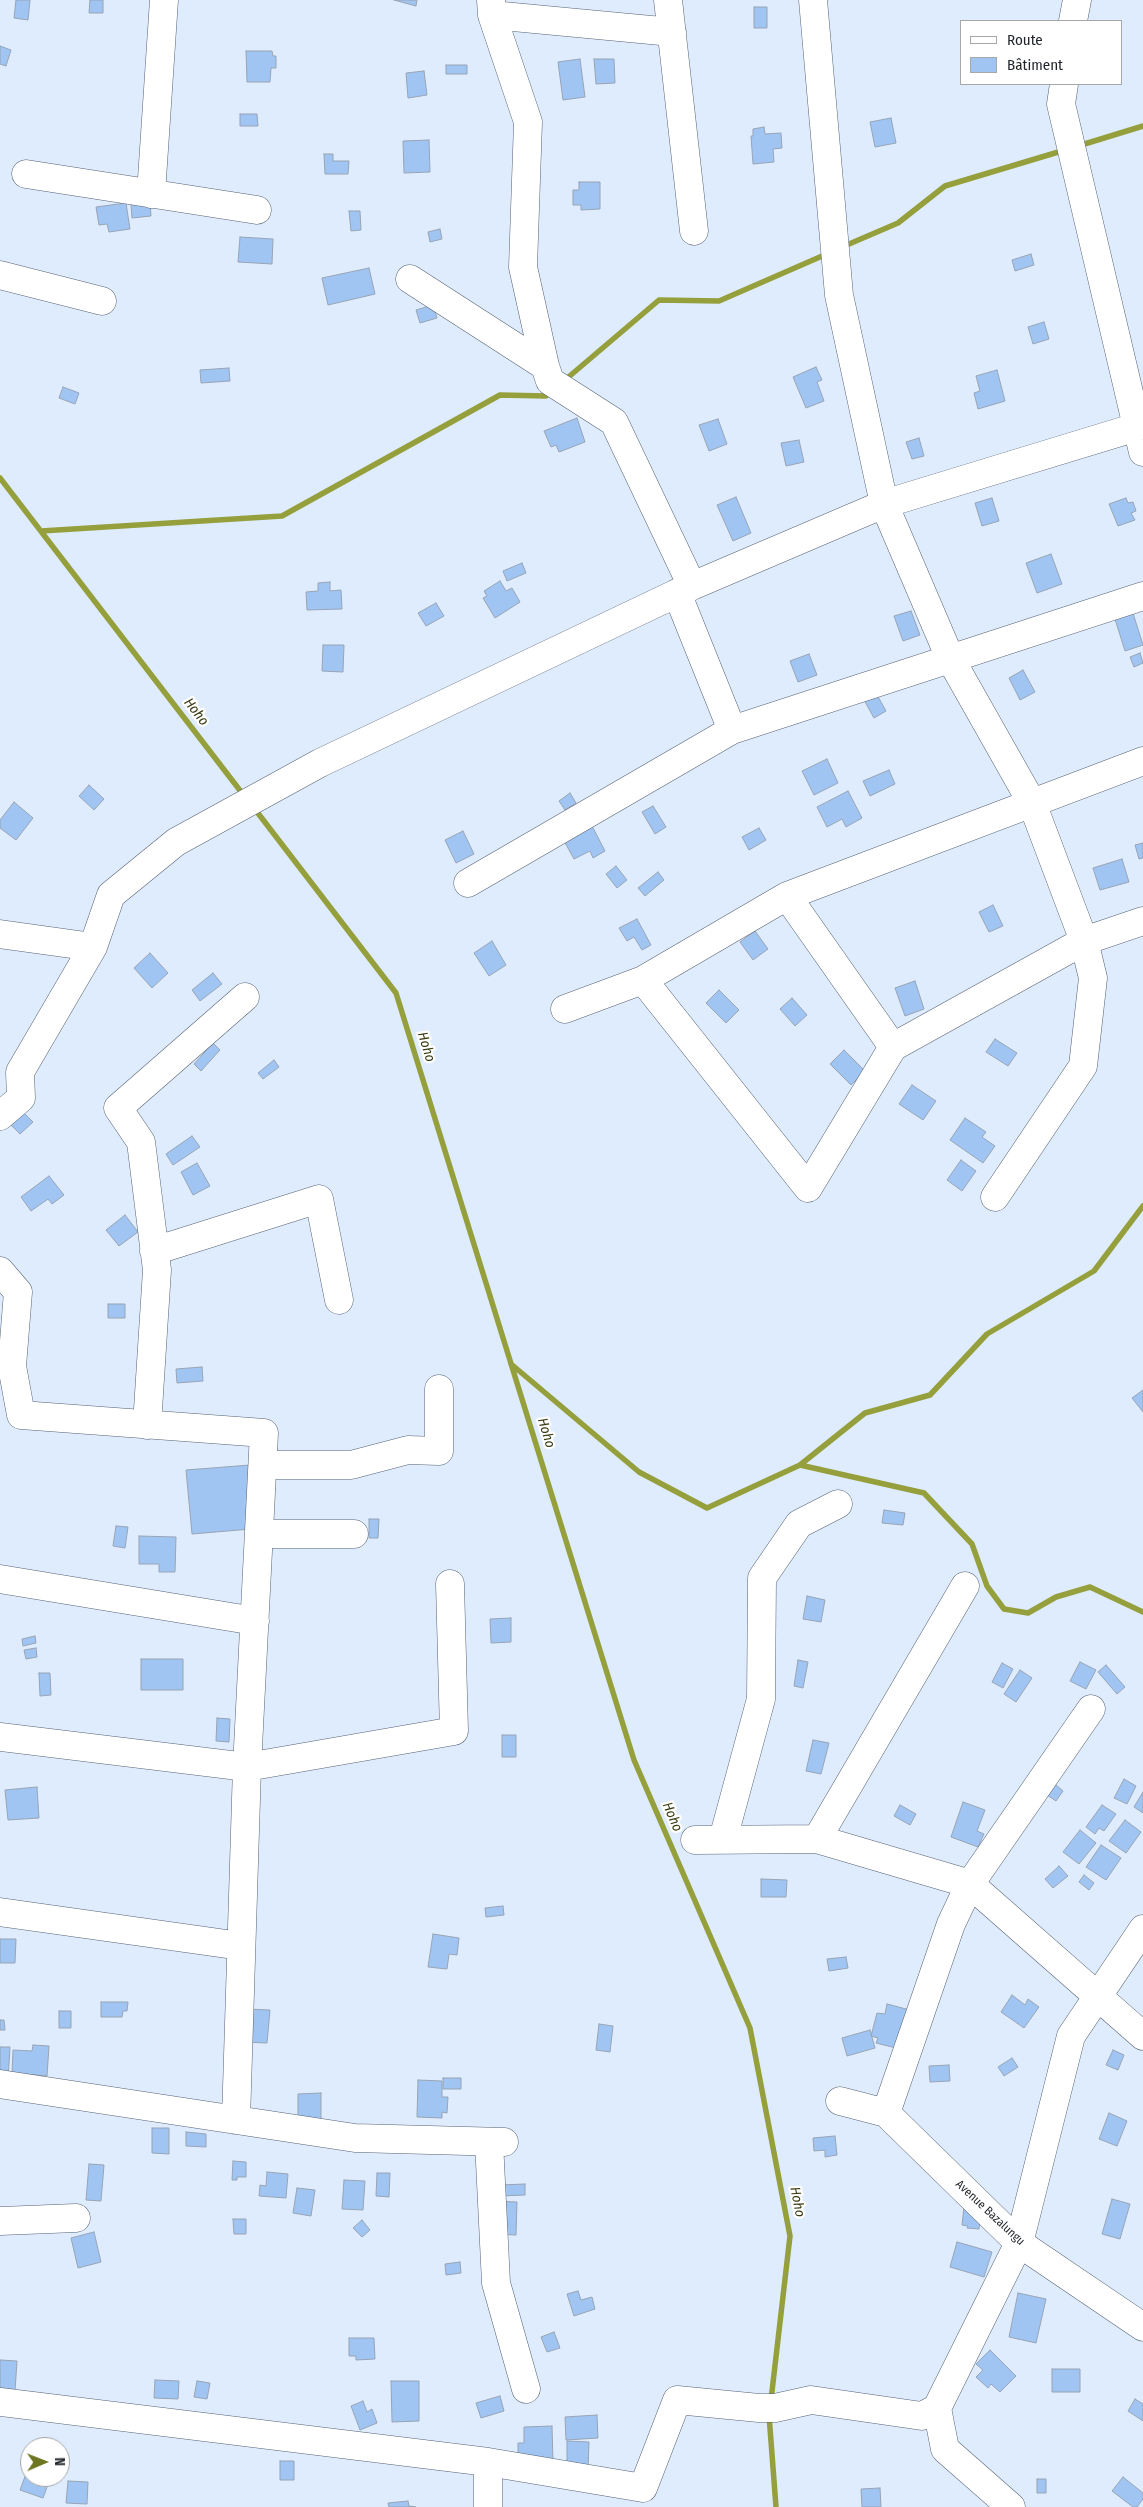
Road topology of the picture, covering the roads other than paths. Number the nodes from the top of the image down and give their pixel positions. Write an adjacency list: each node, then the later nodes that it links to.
1 (164, 0): 10 (street)
2 (668, 0): 7 (street)
3 (813, 0): 18 (street)
4 (1077, 0): 6 (street)
5 (492, 7): 7 (street); 16 (street)
6 (1073, 20)
7 (672, 32): 12 (street)
8 (1064, 85): 17 (street)
9 (26, 174): 10 (street)
10 (151, 194): 11 (street)
11 (257, 210)
12 (694, 231)
13 (0, 275): 15 (street)
14 (410, 279): 16 (street)
15 (102, 301)
16 (553, 379): 19 (street)
17 (1141, 434): 18 (street)
18 (884, 504): 19 (street); 21 (street)
19 (684, 589): 22 (street); 30 (street)
20 (1143, 596): 21 (street)
21 (950, 658): 22 (street); 24 (street)
22 (732, 730): 25 (street)
23 (1143, 761): 24 (street)
24 (1032, 803): 26 (street); 29 (street)
25 (468, 883)
26 (787, 896): 31 (street); 34 (street)
27 (1143, 921): 29 (street)
28 (0, 934): 30 (street)
29 (1084, 942): 34 (street); 36 (street)
30 (93, 947): 35 (street)
31 (643, 980): 33 (street); 34 (street)
32 (245, 997): 37 (street)
33 (565, 1009)
34 (893, 1047)
35 (0, 1116)
36 (995, 1197)
37 (154, 1251): 39 (street); 42 (street)
38 (0, 1271): 40 (street)
39 (339, 1300)
40 (6, 1366): 42 (street)
41 (439, 1388): 43 (street)
42 (147, 1425): 43 (street)
43 (263, 1465): 45 (street)
44 (838, 1504): 56 (street)
45 (259, 1534): 46 (street); 50 (street)
46 (354, 1534)
47 (0, 1579): 50 (street)
48 (450, 1584): 53 (street)
49 (965, 1586): 54 (street)
50 (255, 1621): 53 (street)
51 (1091, 1709): 57 (street)
52 (0, 1737): 53 (street)
53 (247, 1767): 60 (street)
54 (817, 1839): 56 (street); 57 (street)
55 (695, 1840): 56 (street)
56 (723, 1840)
57 (970, 1884): 61 (street); 65 (street)
58 (0, 1912): 60 (street)
59 (1143, 1929): 61 (street)
60 (241, 1946): 66 (street)
61 (1097, 1996): 62 (street); 69 (street)
62 (1143, 2036)
63 (0, 2084): 66 (street)
64 (840, 2101): 65 (street, Avenue Bazalungu)
65 (886, 2113): 69 (street, Avenue Bazalungu)
66 (236, 2120): 71 (street)
67 (76, 2218): 68 (street)
68 (0, 2222)
69 (1019, 2242): 70 (street, Avenue Bazalungu); 73 (street)
70 (1143, 2327)
71 (526, 2389)
72 (0, 2402): 74 (street)
73 (937, 2408): 74 (street); 76 (street)
74 (488, 2462): 75 (street)
75 (488, 2507)
76 (1011, 2507)

